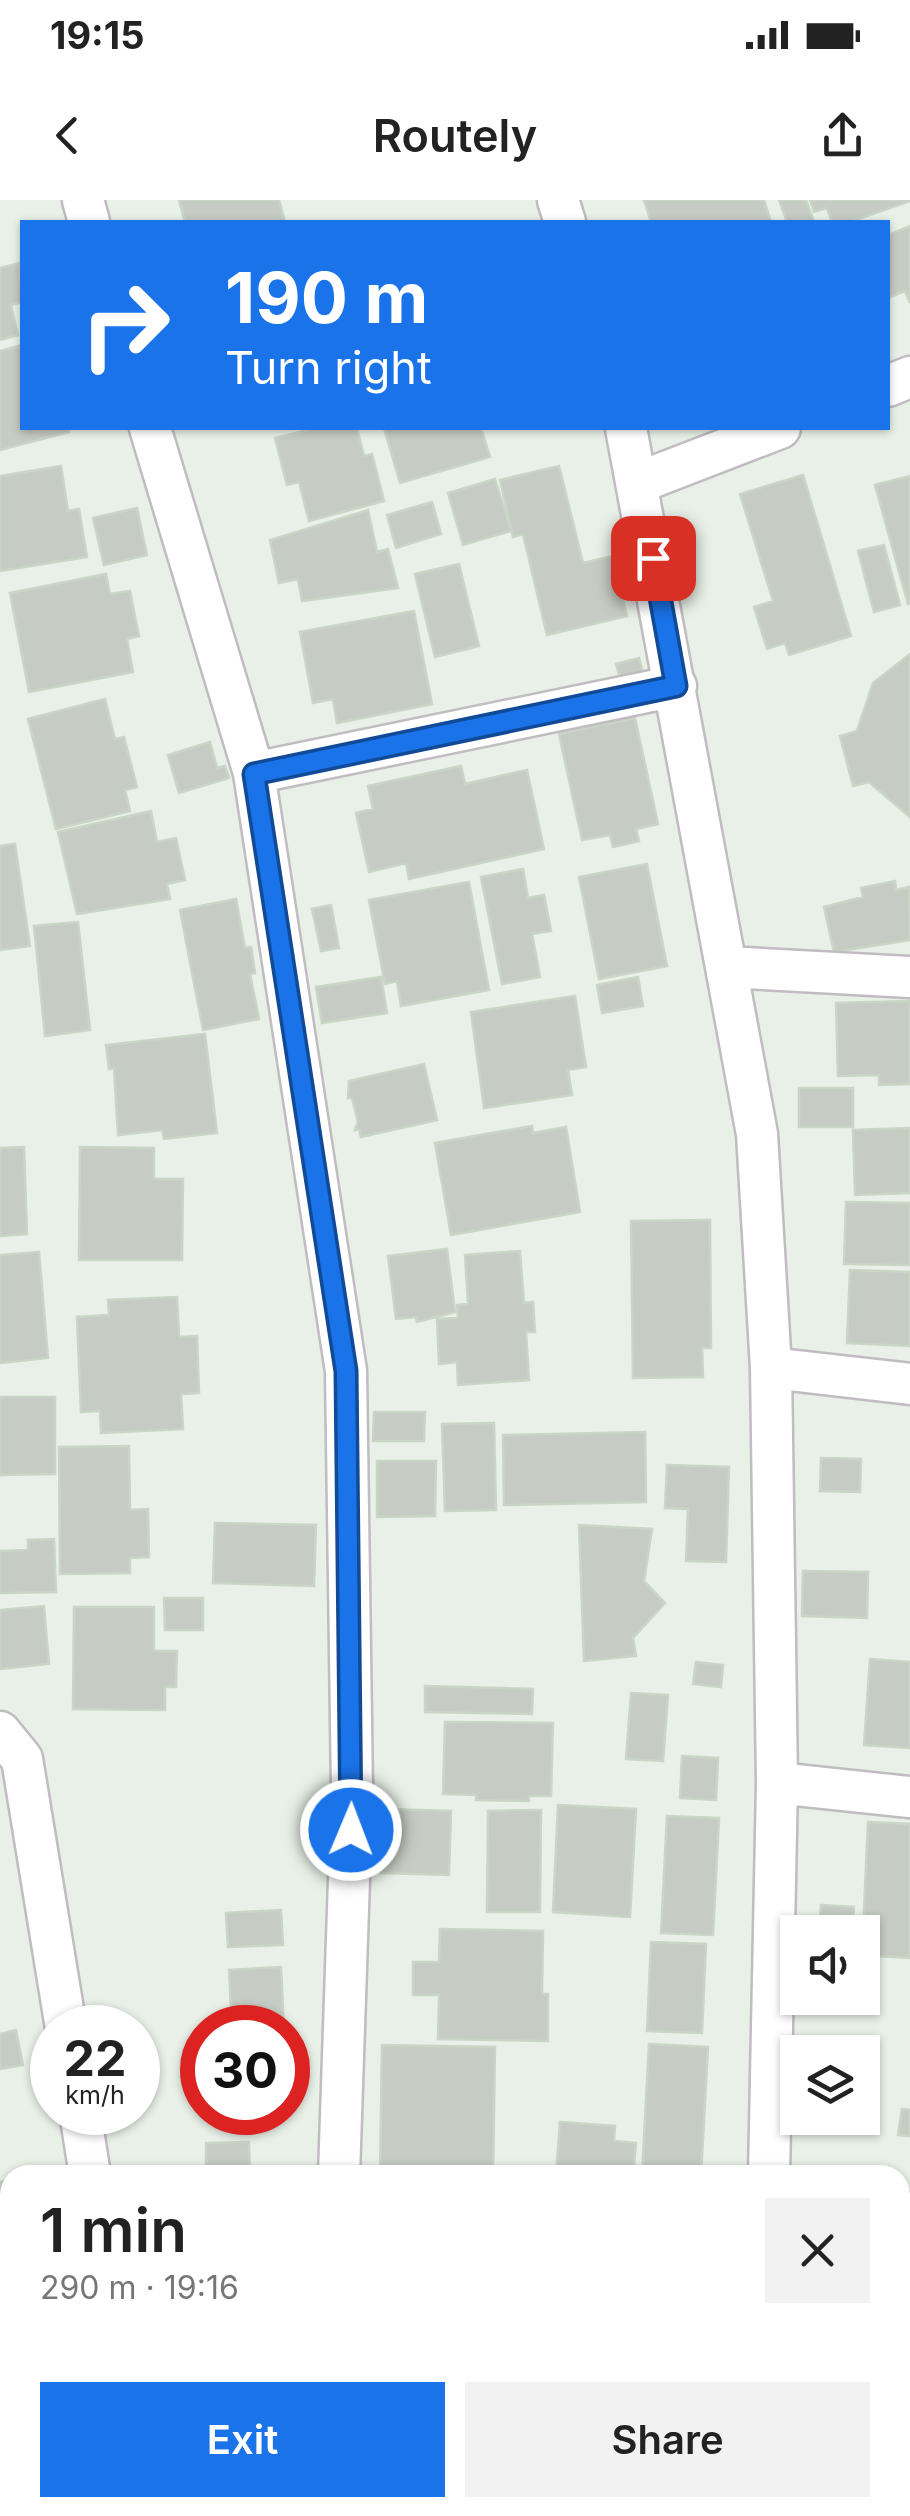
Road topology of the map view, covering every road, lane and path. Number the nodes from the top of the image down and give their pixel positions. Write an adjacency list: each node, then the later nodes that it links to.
1 (151, 430): 6 (street)
2 (627, 430): 4 (street)
3 (775, 430): 4 (street)
4 (640, 482): 5 (street)
5 (676, 686): 6 (street); 7 (street)
6 (254, 774): 17 (street)
7 (728, 967): 8 (street); 9 (street)
8 (910, 977)
9 (771, 1368): 10 (street); 12 (street)
10 (910, 1384)
11 (0, 1732): 14 (street)
12 (778, 1783): 13 (street); 18 (street)
13 (910, 1798)
14 (62, 2005)
15 (84, 2135): 16 (street)
16 (88, 2165)
17 (339, 2165)
18 (769, 2165)

